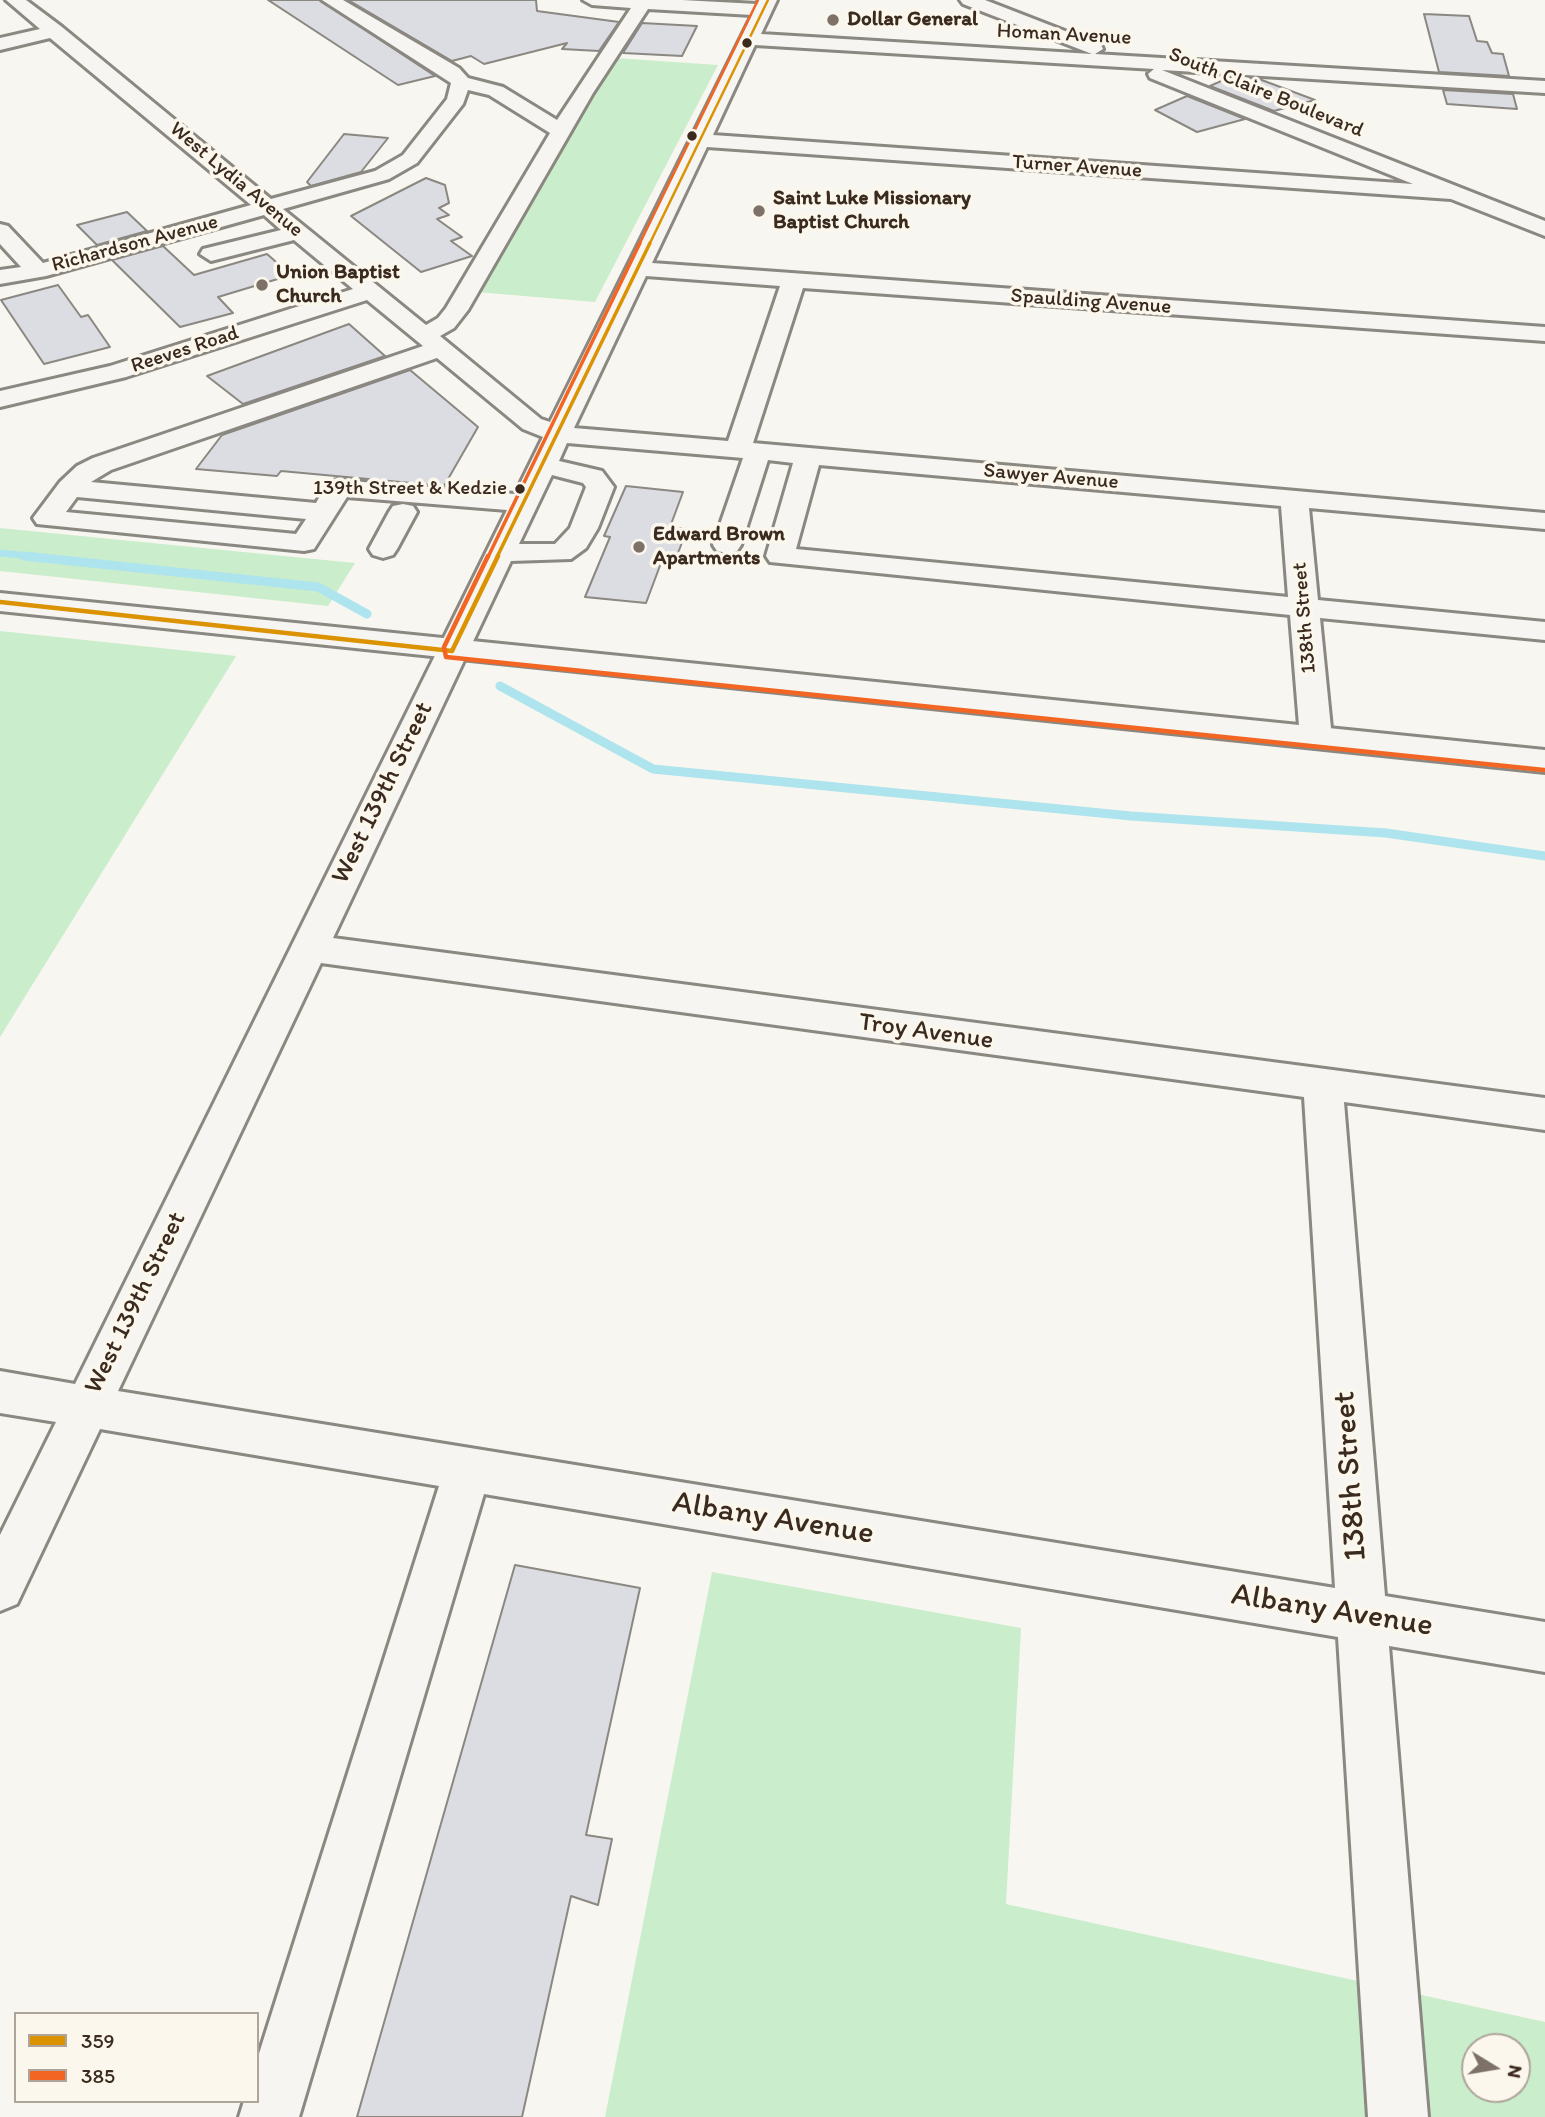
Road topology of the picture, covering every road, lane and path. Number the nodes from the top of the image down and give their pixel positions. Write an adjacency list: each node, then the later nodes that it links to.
1 (15, 0): 8 (street, West Lydia Avenue)
2 (360, 0): 6 (street)
3 (592, 0): 5 (street)
4 (969, 0): 11 (street, South Claire Boulevard)
5 (644, 2): 7 (street); 14 (street)
6 (335, 3): 12 (street)
7 (765, 5): 9 (street, West 139th Street)
8 (56, 31): 10 (street); 17 (street, West Lydia Avenue)
9 (748, 39): 11 (street, Homan Avenue); 15 (street, West 139th Street)
10 (0, 44)
11 (1126, 62): 13 (street, Homan Avenue); 16 (street, South Claire Boulevard)
12 (461, 82): 14 (street); 17 (street, Richardson Avenue)
13 (1545, 87)
14 (566, 123): 30 (street)
15 (699, 140): 16 (street, Turner Avenue); 22 (street, West 139th Street)
16 (1455, 193): 18 (street, South Claire Boulevard)
17 (269, 207): 20 (street, West Lydia Avenue); 23 (street, Richardson Avenue)
18 (1545, 229)
19 (0, 231): 23 (street)
20 (298, 232): 21 (street); 26 (street, West Lydia Avenue)
21 (211, 254)
22 (637, 269): 25 (street, Spaulding Avenue); 32 (street, West 139th Street)
23 (38, 271): 24 (street, Richardson Avenue)
24 (0, 277)
25 (794, 280): 29 (street, Spaulding Avenue); 33 (street)
26 (368, 292): 28 (street, Reeves Road); 30 (street, West Lydia Avenue)
27 (281, 294): 28 (street)
28 (307, 311): 31 (street, Reeves Road)
29 (1545, 334)
30 (431, 343): 32 (street, West Lydia Avenue); 36 (street)
31 (0, 399)
32 (558, 434): 33 (street, Sawyer Avenue); 35 (street, West 139th Street)
33 (748, 451): 34 (street, Sawyer Avenue); 42 (street)
34 (808, 456): 37 (street, Sawyer Avenue); 46 (street)
35 (542, 465): 40 (street, West 139th Street); 44 (street)
36 (70, 488): 38 (street); 38 (street)
37 (1294, 499): 41 (street, Sawyer Avenue); 46 (street, 138th Street)
38 (331, 500): 39 (street); 40 (street)
39 (402, 512): 40 (street); 43 (street)
40 (520, 512): 44 (street, West 139th Street)
41 (1545, 521)
42 (727, 545)
43 (383, 550)
44 (500, 552): 48 (street, West 139th Street)
45 (0, 602): 48 (street)
46 (1304, 605): 47 (street); 49 (street, 138th Street)
47 (1545, 631)
48 (452, 651): 49 (street); 51 (street, West 139th Street)
49 (1316, 738): 50 (street)
50 (1545, 761)
51 (308, 948): 52 (street, Troy Avenue); 55 (street, West 139th Street)
52 (1323, 1086): 53 (street, Troy Avenue); 58 (street, 138th Street)
53 (1545, 1114)
54 (0, 1392): 55 (street, Albany Avenue)
55 (86, 1406): 56 (street, Albany Avenue); 57 (street, West 139th Street)
56 (468, 1469): 58 (street, Albany Avenue); 60 (street)
57 (0, 1587)
58 (1361, 1616): 59 (street, Albany Avenue); 61 (street, 138th Street)
59 (1545, 1647)
60 (269, 2117)
61 (1398, 2117)

